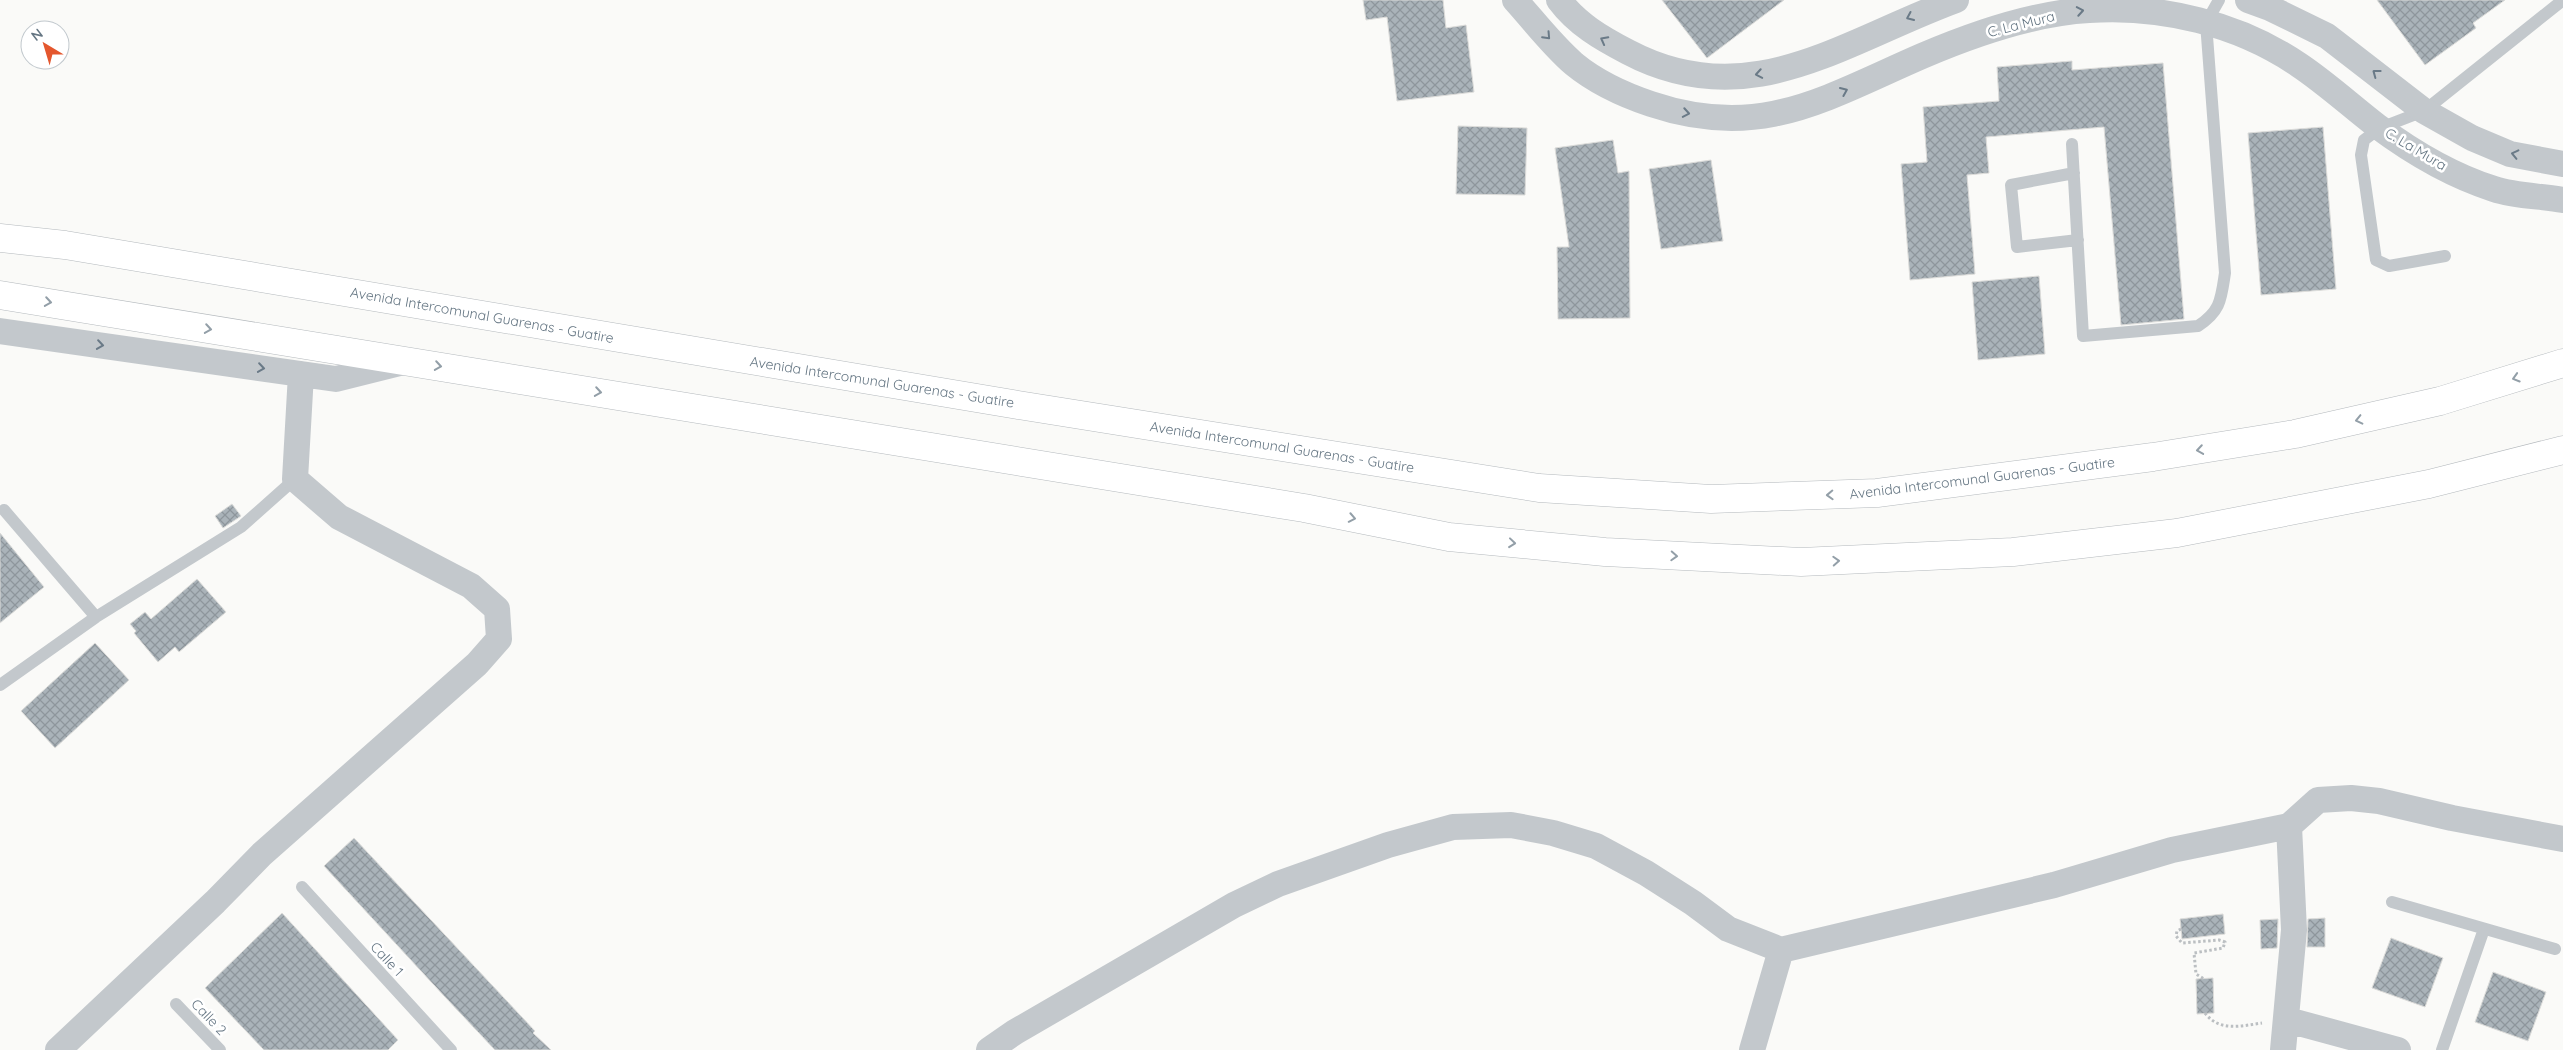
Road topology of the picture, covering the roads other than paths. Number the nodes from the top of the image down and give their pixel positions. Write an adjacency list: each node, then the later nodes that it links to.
1 (1515, 0): 7 (street, C. La Mura, one-way to 7)
2 (1559, 0): 3 (street, one-way to 2)
3 (1956, 0)
4 (2219, 0): 7 (lane)
5 (2248, 0): 8 (street, one-way to 5)
6 (2563, 0): 8 (lane)
7 (2206, 23): 9 (street, C. La Mura); 15 (lane)
8 (2424, 111): 9 (lane); 11 (street, one-way to 8)
9 (2380, 128): 13 (street, C. La Mura); 16 (lane)
10 (2072, 144): 12 (lane)
11 (2563, 164)
12 (2074, 173): 15 (lane); 15 (lane)
13 (2563, 200)
14 (0, 238): 20 (highway, Avenida Intercomunal Guarenas - Guatire, one-way to 14)
15 (2078, 240)
16 (2445, 256)
17 (0, 295): 19 (highway, one-way to 19)
18 (0, 331): 21 (street, one-way to 21)
19 (408, 361): 21 (street); 22 (highway, one-way to 22)
20 (2563, 364)
21 (301, 374): 23 (street)
22 (2563, 450)
23 (295, 479): 25 (lane); 36 (street)
24 (4, 510): 25 (lane)
25 (96, 617): 26 (lane)
26 (0, 685)
27 (2289, 826): 28 (street); 33 (street); 35 (street)
28 (2563, 838)
29 (302, 887): 38 (lane, Calle 1)
30 (2392, 902): 31 (lane)
31 (2484, 929): 32 (lane); 43 (lane)
32 (2555, 949)
33 (1780, 950): 39 (street); 40 (street)
34 (176, 1004): 37 (lane, Calle 2)
35 (2288, 1020): 41 (street); 42 (street)
36 (58, 1050)
37 (220, 1050)
38 (451, 1050)
39 (989, 1050)
40 (1752, 1050)
41 (2283, 1050)
42 (2398, 1050)
43 (2442, 1050)

